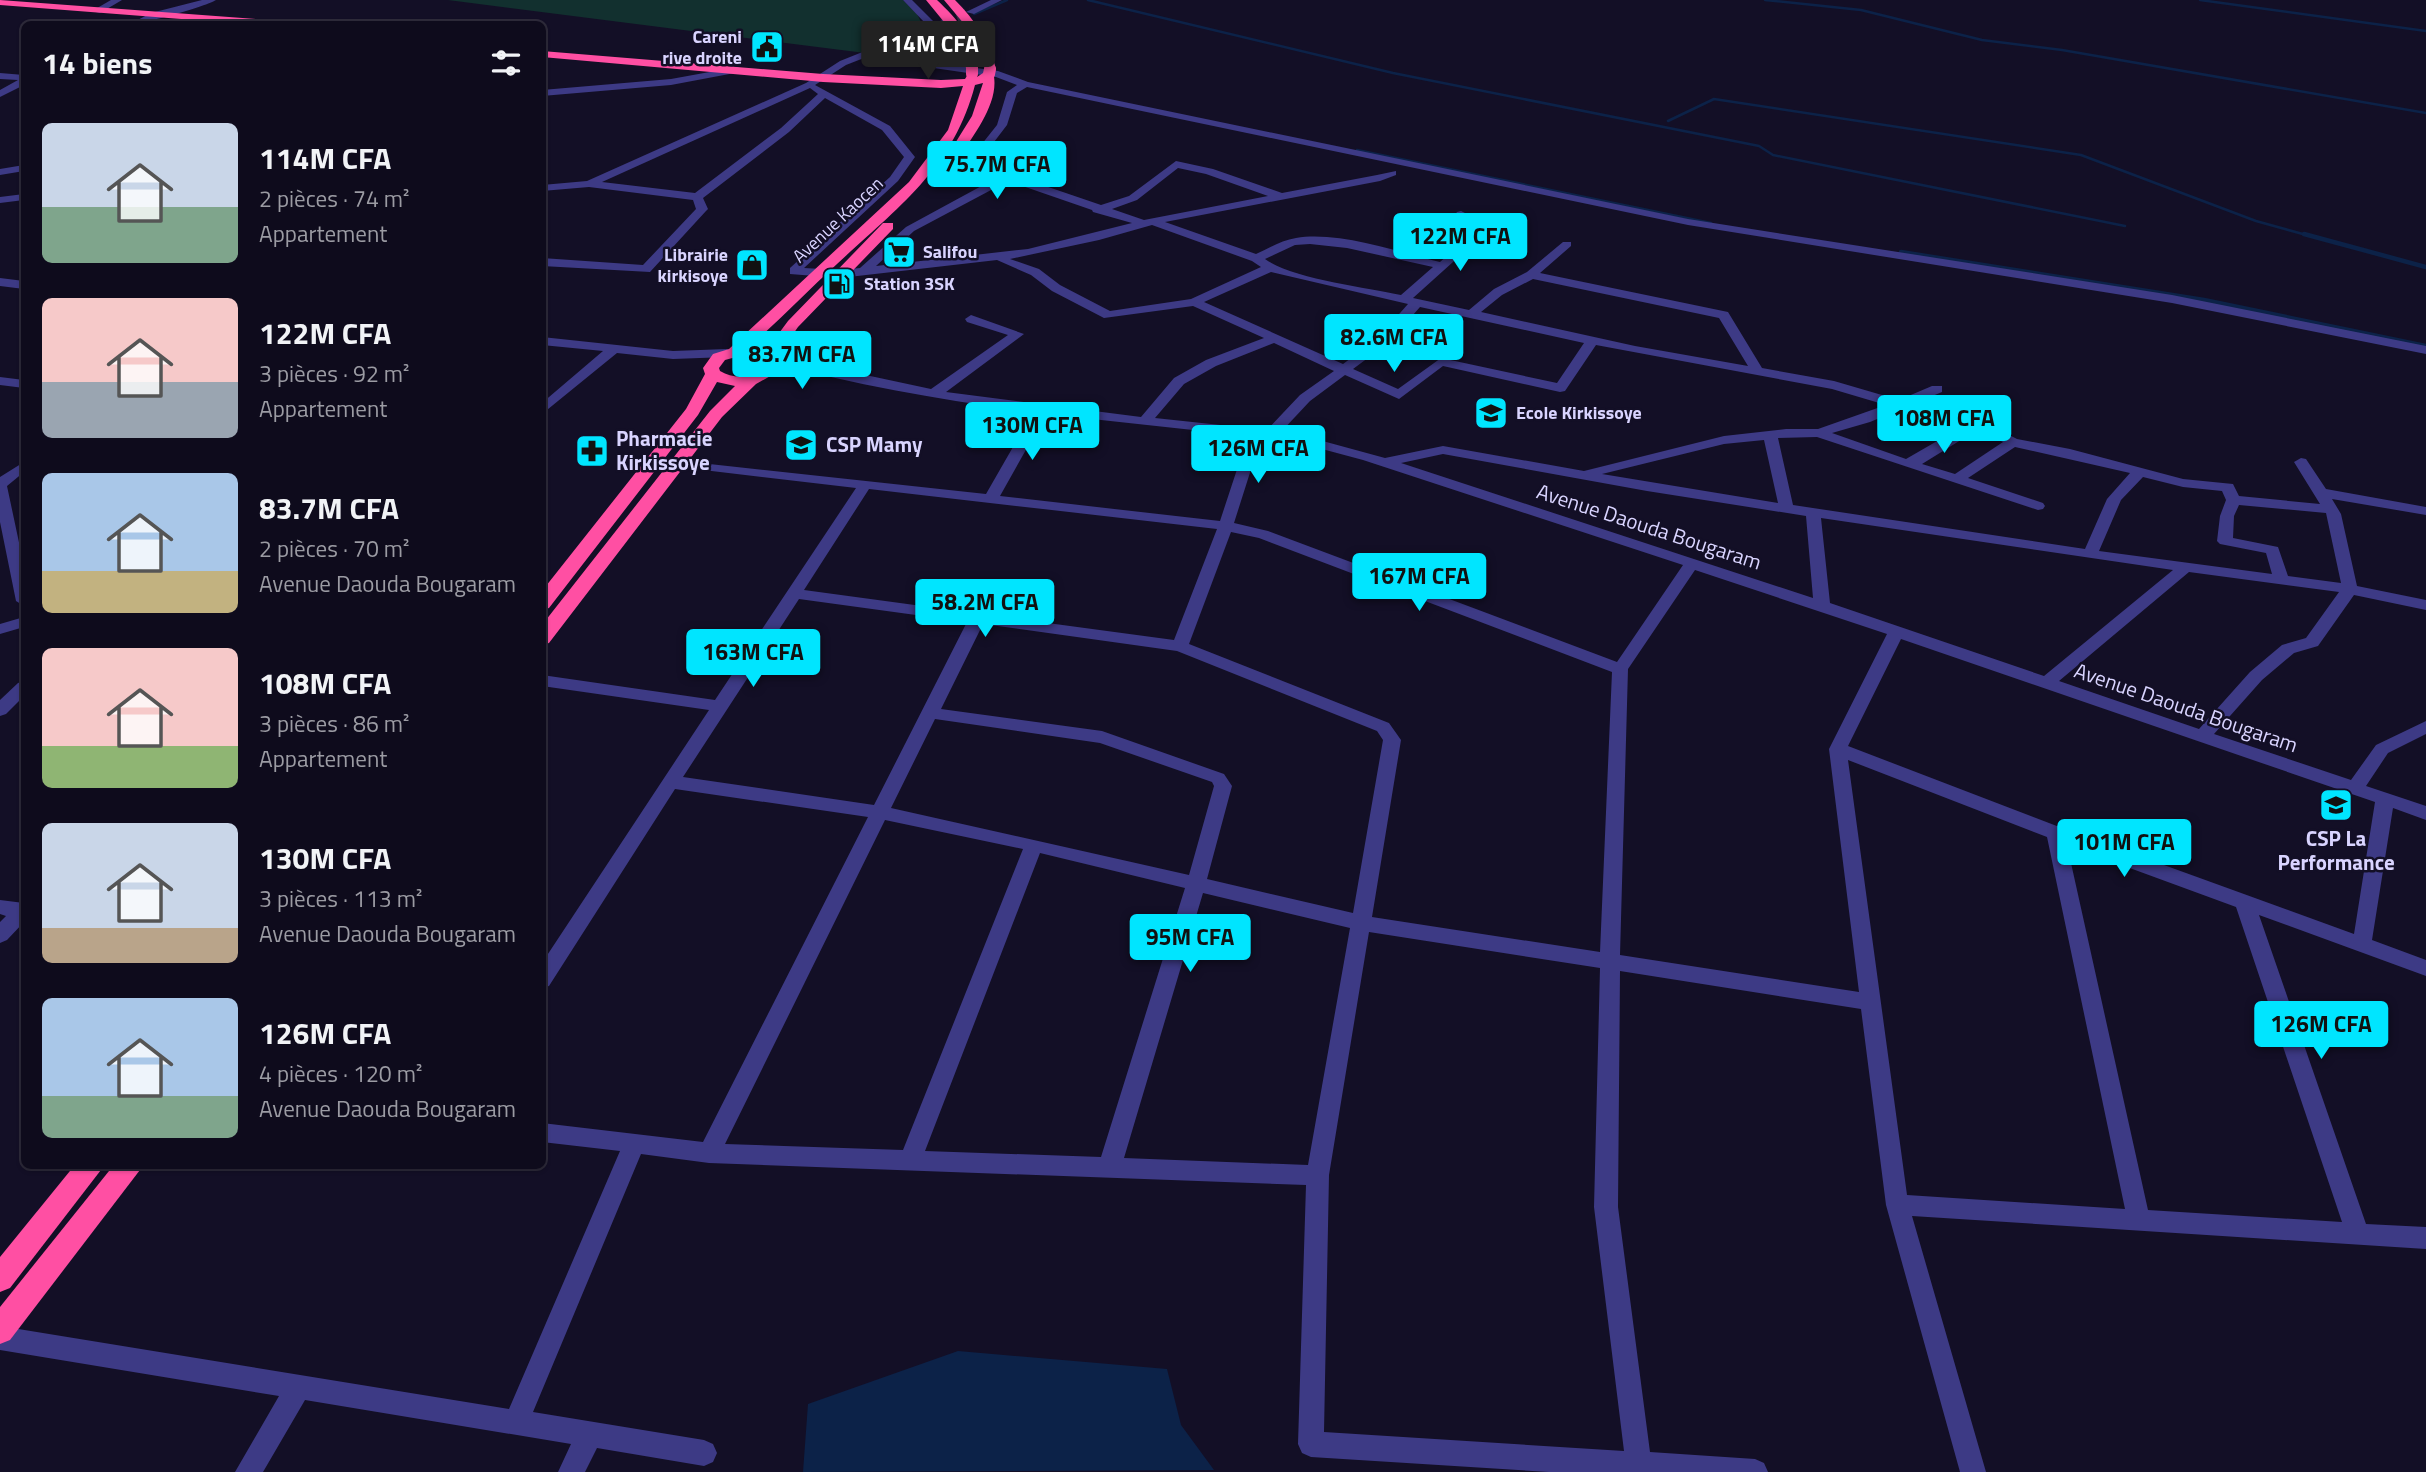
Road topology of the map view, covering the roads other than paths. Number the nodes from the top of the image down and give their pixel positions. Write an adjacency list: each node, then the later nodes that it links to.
1 (118, 0): 9 (street)
2 (212, 0): 11 (street)
3 (907, 0): 16 (street)
4 (931, 0): 25 (highway)
5 (949, 0): 23 (highway)
6 (998, 0): 10 (street)
7 (0, 2): 9 (highway)
8 (0, 10): 12 (highway)
9 (97, 10): 11 (highway)
10 (971, 12)
11 (154, 15): 13 (street); 14 (highway)
12 (116, 21)
13 (141, 21)
14 (239, 21)
15 (943, 23): 16 (street)
16 (929, 28): 19 (street)
17 (546, 47): 20 (highway)
18 (546, 54): 20 (highway)
19 (863, 55): 24 (street); 29 (street)
20 (624, 57): 21 (highway)
21 (678, 61): 22 (highway); 24 (highway)
22 (737, 70): 24 (highway); 32 (street)
23 (990, 73): 25 (highway); 57 (highway, Avenue Kaocen)
24 (827, 74): 25 (highway); 30 (street); 31 (highway)
25 (971, 75): 31 (highway); 35 (highway, Avenue Kaocen)
26 (0, 76): 27 (street)
27 (21, 80)
28 (21, 82): 34 (street)
29 (1025, 84): 39 (street); 72 (street)
30 (809, 85): 33 (street); 40 (street)
31 (941, 85): 35 (highway)
32 (546, 93)
33 (825, 93): 43 (street); 56 (street)
34 (0, 94)
35 (966, 97): 56 (highway, Avenue Kaocen)
36 (21, 168): 37 (street)
37 (0, 172)
38 (1392, 173): 42 (street)
39 (1007, 177): 46 (street); 55 (street)
40 (589, 184): 41 (street); 43 (street)
41 (546, 188)
42 (1280, 196): 46 (street); 48 (street)
43 (697, 197): 52 (street)
44 (21, 198): 45 (street)
45 (0, 201)
46 (1097, 210): 48 (street)
47 (1461, 214): 53 (street)
48 (1147, 222): 50 (street); 51 (street)
49 (1567, 244): 58 (street)
50 (998, 258): 55 (street); 63 (street)
51 (1256, 258): 53 (street); 54 (street)
52 (546, 261)
53 (1443, 266): 62 (street)
54 (1270, 268): 62 (street); 63 (street)
55 (863, 272): 57 (street)
56 (818, 274): 57 (street); 73 (highway, Avenue Kaocen)
57 (840, 274): 75 (highway, Avenue Kaocen)
58 (1531, 275): 64 (street); 78 (street)
59 (0, 282): 60 (street)
60 (21, 284): 61 (street)
61 (0, 295)
62 (1409, 301): 64 (street); 68 (street)
63 (1194, 302): 66 (street)
64 (1471, 314): 69 (street)
65 (971, 319): 83 (street)
66 (1276, 338): 76 (street); 87 (street)
67 (546, 341): 71 (street)
68 (1382, 341): 70 (street); 76 (street)
69 (1591, 341): 76 (street); 78 (street)
70 (1417, 348)
71 (614, 349): 74 (street); 85 (street)
72 (2426, 350)
73 (732, 352): 74 (street); 75 (highway); 77 (highway, Avenue Kaocen)
74 (673, 355): 77 (street)
75 (773, 362): 79 (highway); 83 (street, Avenue Daouda Bougaram)
76 (1344, 370): 89 (street)
77 (712, 371): 79 (highway); 118 (highway)
78 (1758, 372): 84 (street)
79 (751, 380): 94 (highway)
80 (0, 381): 81 (street)
81 (21, 384)
82 (1937, 388): 84 (street)
83 (932, 395): 86 (street, Avenue Daouda Bougaram)
84 (1897, 404): 88 (street)
85 (546, 407)
86 (1042, 408): 87 (street, Avenue Daouda Bougaram); 103 (street)
87 (1144, 421): 89 (street, Avenue Daouda Bougaram)
88 (1819, 433): 90 (street); 95 (street)
89 (1263, 434): 92 (street, Avenue Daouda Bougaram); 110 (street)
90 (1770, 435): 98 (street); 106 (street)
91 (2013, 442): 95 (street); 97 (street); 99 (street)
92 (1385, 462): 98 (street); 112 (street, Avenue Daouda Bougaram)
93 (2301, 462): 102 (street)
94 (678, 464): 101 (street); 125 (highway)
95 (1911, 464): 99 (street)
96 (21, 468): 100 (street)
97 (2140, 471): 104 (street); 111 (street)
98 (1583, 475): 106 (street)
99 (1959, 477): 105 (street)
100 (0, 485): 115 (street)
101 (865, 485): 103 (street); 117 (street)
102 (2321, 493): 107 (street); 108 (street)
103 (991, 499): 110 (street)
104 (2233, 500): 107 (street); 114 (street)
105 (2038, 506)
106 (1787, 509): 109 (street)
107 (2331, 509): 116 (street)
108 (2426, 511)
109 (1813, 513): 111 (street); 119 (street)
110 (1227, 526): 126 (street); 127 (street)
111 (2090, 555): 113 (street)
112 (1692, 563): 119 (street, Avenue Daouda Bougaram); 127 (street)
113 (2186, 567): 114 (street); 129 (street)
114 (2281, 579): 116 (street)
115 (21, 586)
116 (2350, 589): 120 (street); 135 (street)
117 (794, 593): 121 (street); 131 (street)
118 (546, 599)
119 (1822, 606): 124 (street, Avenue Daouda Bougaram)
120 (2426, 606)
121 (977, 619): 126 (street); 133 (street)
122 (21, 623): 123 (street)
123 (0, 629)
124 (1897, 631): 129 (street, Avenue Daouda Bougaram); 136 (street)
125 (546, 634)
126 (1180, 646): 149 (street)
127 (1620, 669): 152 (street)
128 (546, 681): 131 (street)
129 (2046, 683): 135 (street, Avenue Daouda Bougaram)
130 (21, 690): 132 (street)
131 (720, 706): 137 (street)
132 (0, 710)
133 (931, 713): 140 (street); 144 (street)
134 (2426, 727): 138 (street)
135 (2202, 736): 138 (street, Avenue Daouda Bougaram)
136 (1838, 749): 142 (street); 155 (street)
137 (671, 782): 140 (street); 154 (street)
138 (2355, 788): 139 (street, Avenue Daouda Bougaram)
139 (2385, 798): 141 (street, Avenue Daouda Bougaram); 151 (street)
140 (878, 812): 143 (street); 158 (street)
141 (2426, 813)
142 (2054, 833): 145 (street); 165 (street)
143 (1034, 845): 144 (street); 159 (street)
144 (1196, 884): 149 (street); 160 (street)
145 (2244, 901): 151 (street); 166 (street)
146 (0, 907): 147 (street)
147 (21, 910)
148 (21, 914): 150 (street)
149 (1361, 923): 152 (street); 163 (street)
150 (0, 935)
151 (2362, 943): 153 (street)
152 (1610, 961): 155 (street); 175 (street)
153 (2426, 968)
154 (546, 974)
155 (1869, 1002): 164 (street)
156 (546, 1133): 157 (street)
157 (632, 1146): 158 (street); 172 (street)
158 (709, 1153): 159 (street)
159 (911, 1159): 160 (street)
160 (1110, 1166): 163 (street)
161 (88, 1169): 168 (highway)
162 (127, 1169): 169 (highway)
163 (1318, 1175): 175 (street)
164 (1897, 1205): 165 (street); 179 (street)
165 (2139, 1220): 166 (street)
166 (2358, 1234): 167 (street)
167 (2426, 1238)
168 (0, 1279)
169 (0, 1331)
170 (0, 1338): 171 (street)
171 (299, 1387): 172 (street); 176 (street)
172 (516, 1422): 173 (street)
173 (590, 1434): 174 (street); 177 (street)
174 (704, 1453)
175 (1639, 1464): 178 (street)
176 (248, 1472)
177 (571, 1472)
178 (1755, 1472)
179 (1973, 1472)

